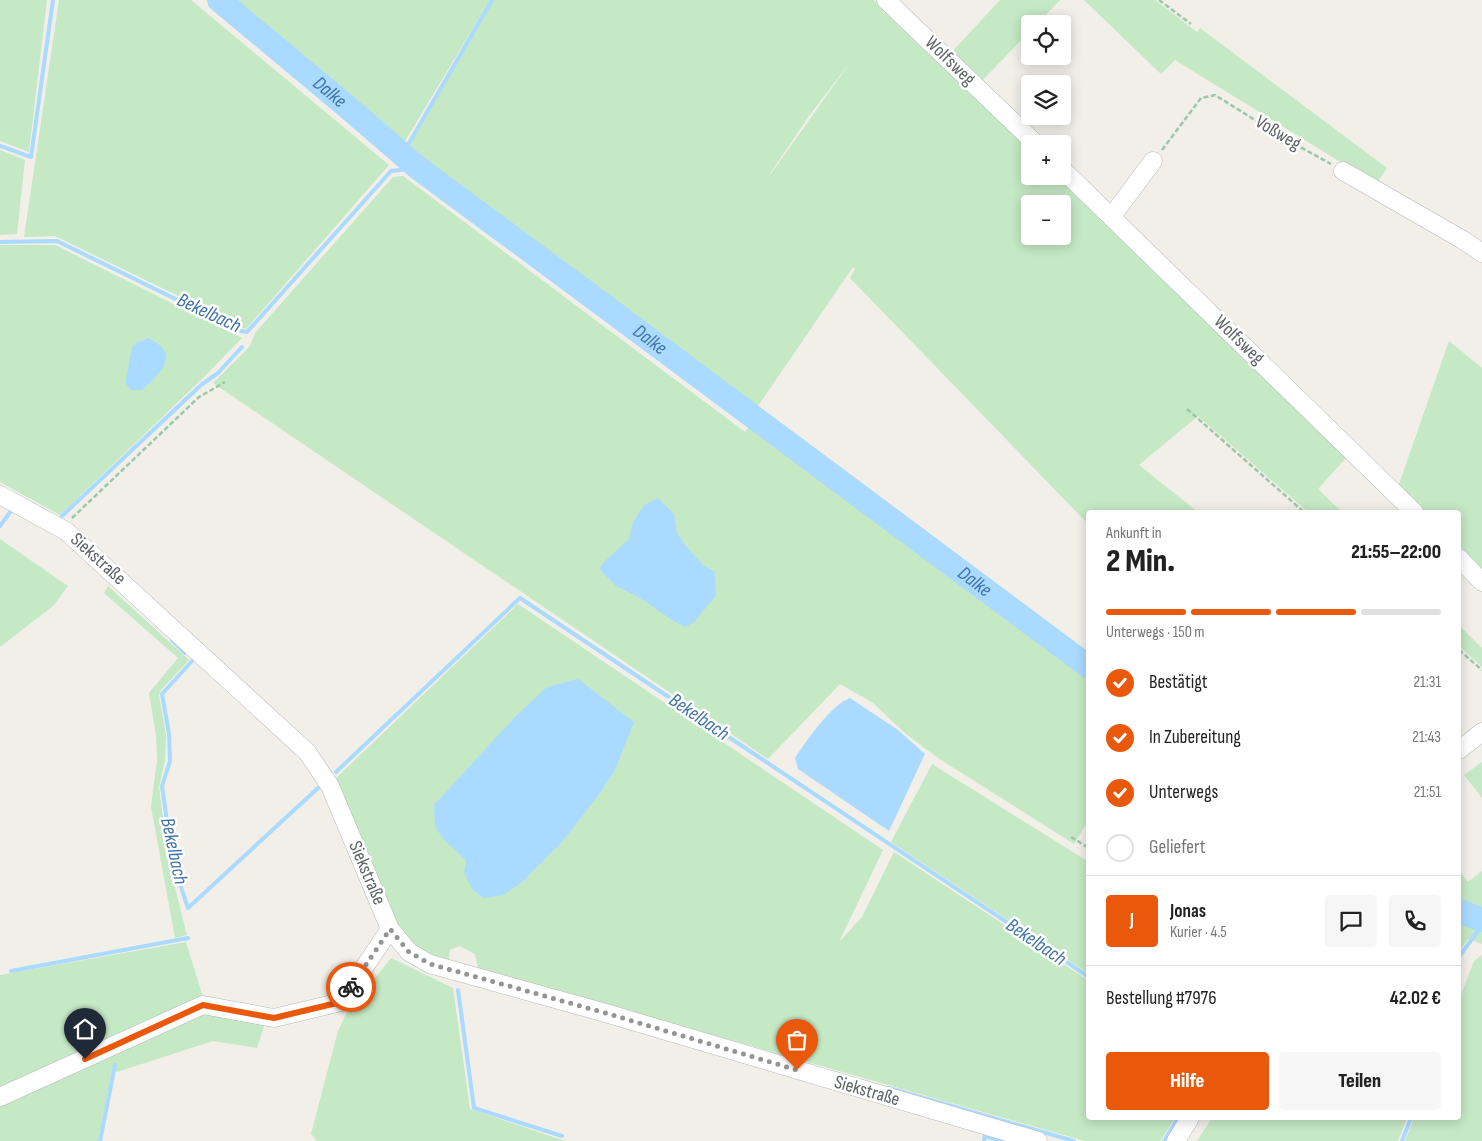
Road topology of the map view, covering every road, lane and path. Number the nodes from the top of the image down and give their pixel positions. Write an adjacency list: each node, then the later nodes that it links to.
1 (886, 0): 4 (street, Wolfsweg)
2 (1160, 0): 3 (path)
3 (1191, 24)
4 (1027, 135)
5 (1153, 161): 6 (path, Voßweg); 8 (street)
6 (1343, 171): 9 (street)
7 (1071, 177): 8 (street, Wolfsweg)
8 (1112, 216): 14 (street, Wolfsweg)
9 (1482, 253)
10 (225, 382): 15 (path)
11 (1187, 409): 13 (path)
12 (0, 495): 15 (street, Siekstraße)
13 (1302, 510)
14 (1412, 510)
15 (61, 528): 24 (street, Siekstraße)
16 (1461, 560): 17 (street)
17 (1482, 582)
18 (1461, 652): 19 (path)
19 (1482, 670)
20 (1482, 732): 21 (street)
21 (1461, 748)
22 (1071, 837): 23 (path)
23 (1086, 846)
24 (390, 929): 25 (street); 27 (street, Siekstraße)
25 (0, 1097)
26 (1189, 1120): 28 (street)
27 (1038, 1141)
28 (1176, 1141)

